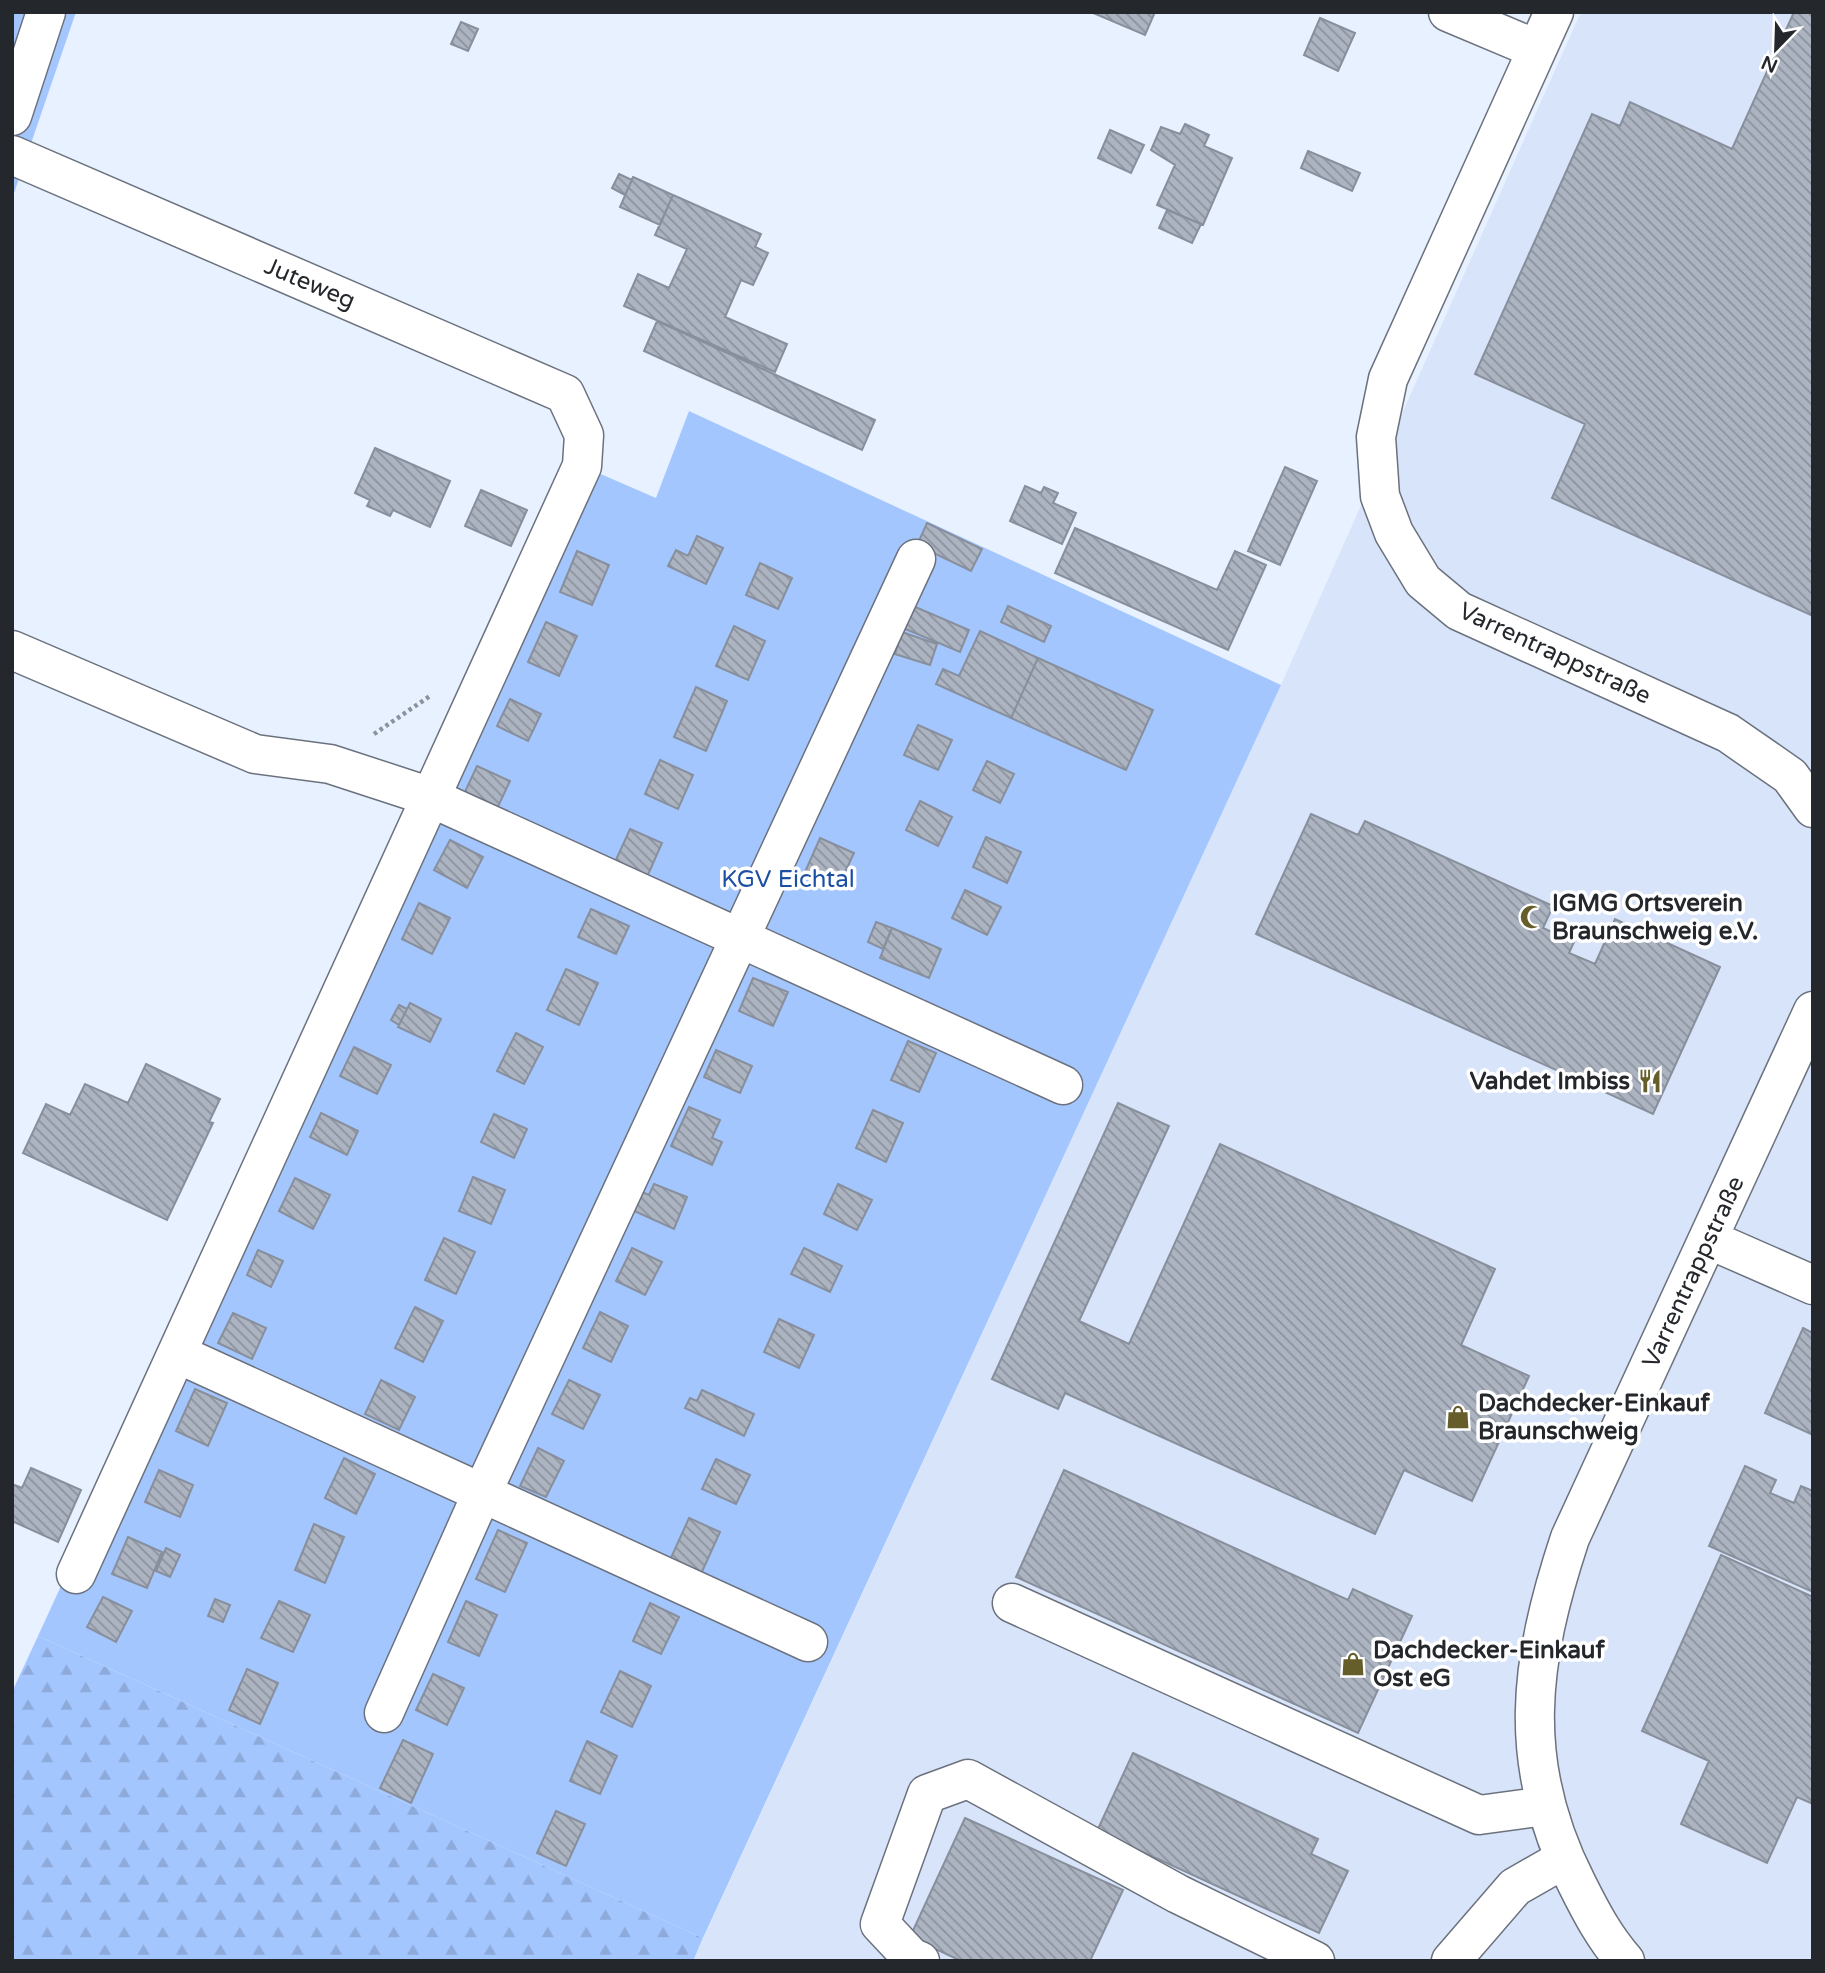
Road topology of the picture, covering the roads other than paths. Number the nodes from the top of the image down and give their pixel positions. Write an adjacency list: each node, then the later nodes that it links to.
1 (46, 12): 5 (street)
2 (1448, 12): 4 (street)
3 (1554, 12): 4 (street, Varrentrappstraße)
4 (1536, 49): 10 (street, Varrentrappstraße)
5 (12, 116)
6 (12, 155): 9 (street, Juteweg)
7 (916, 559): 11 (street)
8 (12, 650): 9 (street)
9 (430, 798): 11 (street); 16 (street)
10 (1813, 808)
11 (739, 938): 13 (street); 17 (street)
12 (1813, 1011): 14 (street, Varrentrappstraße)
13 (1063, 1084)
14 (1709, 1239): 15 (street); 22 (street, Varrentrappstraße)
15 (1813, 1284)
16 (178, 1354): 17 (street); 18 (street)
17 (482, 1493): 20 (street); 21 (street)
18 (76, 1574)
19 (1012, 1603): 22 (street)
20 (808, 1642)
21 (384, 1713)
22 (1545, 1806): 23 (street, Varrentrappstraße)
23 (1564, 1859): 26 (street); 27 (street, Varrentrappstraße)
24 (920, 1961): 25 (street)
25 (1315, 1961)
26 (1451, 1961)
27 (1625, 1961)

